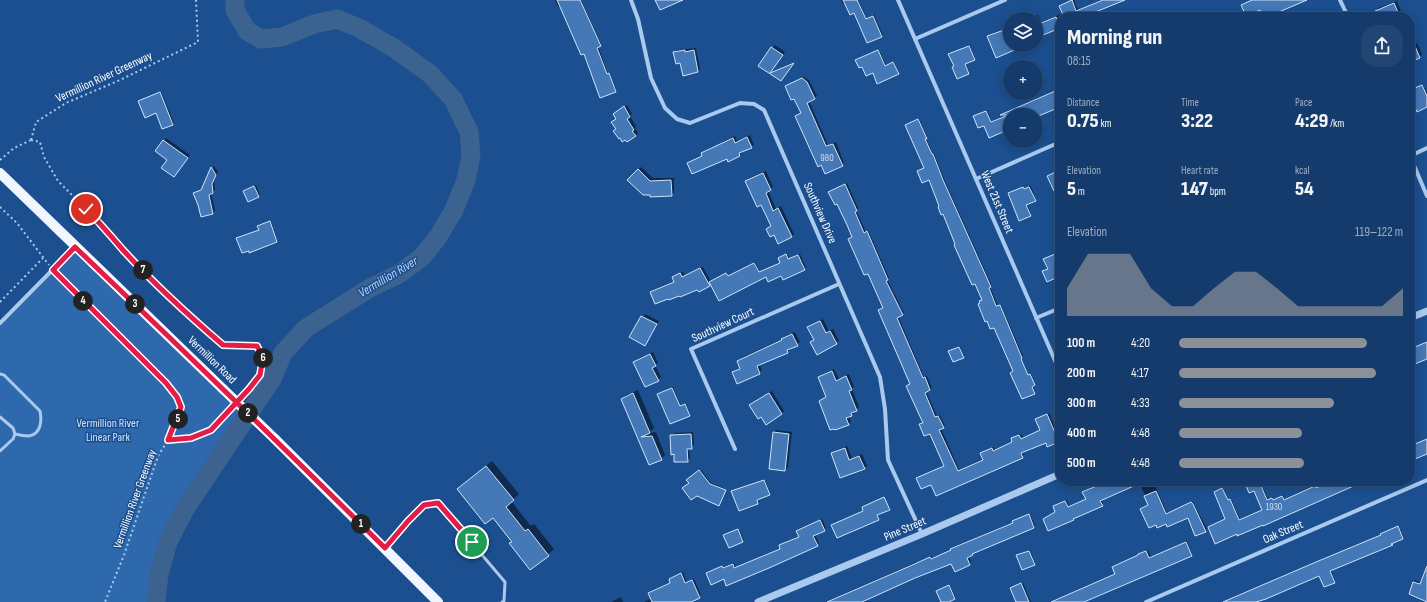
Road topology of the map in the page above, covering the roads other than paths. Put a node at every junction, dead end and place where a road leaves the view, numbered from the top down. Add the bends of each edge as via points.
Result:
1 (631, 0) edge
2 (898, 0) edge
3 (1005, 0) edge
4 (1340, 0) edge
5 (1346, 12) edge
6 (915, 39) junction
7 (1055, 144) edge
8 (1427, 148) edge
9 (1415, 154) edge
10 (1415, 168) edge
11 (0, 173) edge
12 (976, 179) junction
13 (1427, 196) edge
14 (75, 247) junction
15 (840, 284) junction
16 (1055, 310) edge
17 (1427, 311) edge
18 (1415, 316) edge
19 (1036, 318) junction
20 (0, 324) edge
21 (1055, 361) edge
22 (0, 374) edge
23 (0, 417) edge
24 (15, 434) junction
25 (735, 449) dead end
26 (0, 451) edge
27 (1055, 476) edge
28 (1427, 480) edge
29 (1415, 485) edge
30 (1413, 486) edge
31 (922, 534) junction
32 (385, 548) junction
33 (438, 602) edge
34 (502, 602) edge
35 (758, 602) edge
36 (1146, 602) edge

1 - 15 street, Southview Drive via 638,19 651,78 665,108 677,119 690,122 740,103 754,104 764,110
2 - 6 street, West 21st Street
3 - 6 street
4 - 5 street
6 - 12 street, West 21st Street
7 - 12 street
8 - 9 street
10 - 13 street
11 - 14 main road, Vermillion Road
12 - 19 street, West 21st Street
14 - 20 street
14 - 32 main road, Vermillion Road, bridge
15 - 25 street, Southview Court via 691,349
15 - 31 street, Southview Drive via 880,378 888,460
16 - 19 street
17 - 18 street
19 - 21 street, West 21st Street
22 - 24 lane via 40,412 42,420 37,432 30,436
23 - 24 lane via 13,428
24 - 26 lane
27 - 31 street, Pine Street
28 - 29 street, Oak Street
30 - 36 street, Oak Street
31 - 35 street, Pine Street
32 - 33 main road, Vermillion Road
32 - 34 lane via 424,505 438,503 506,582

